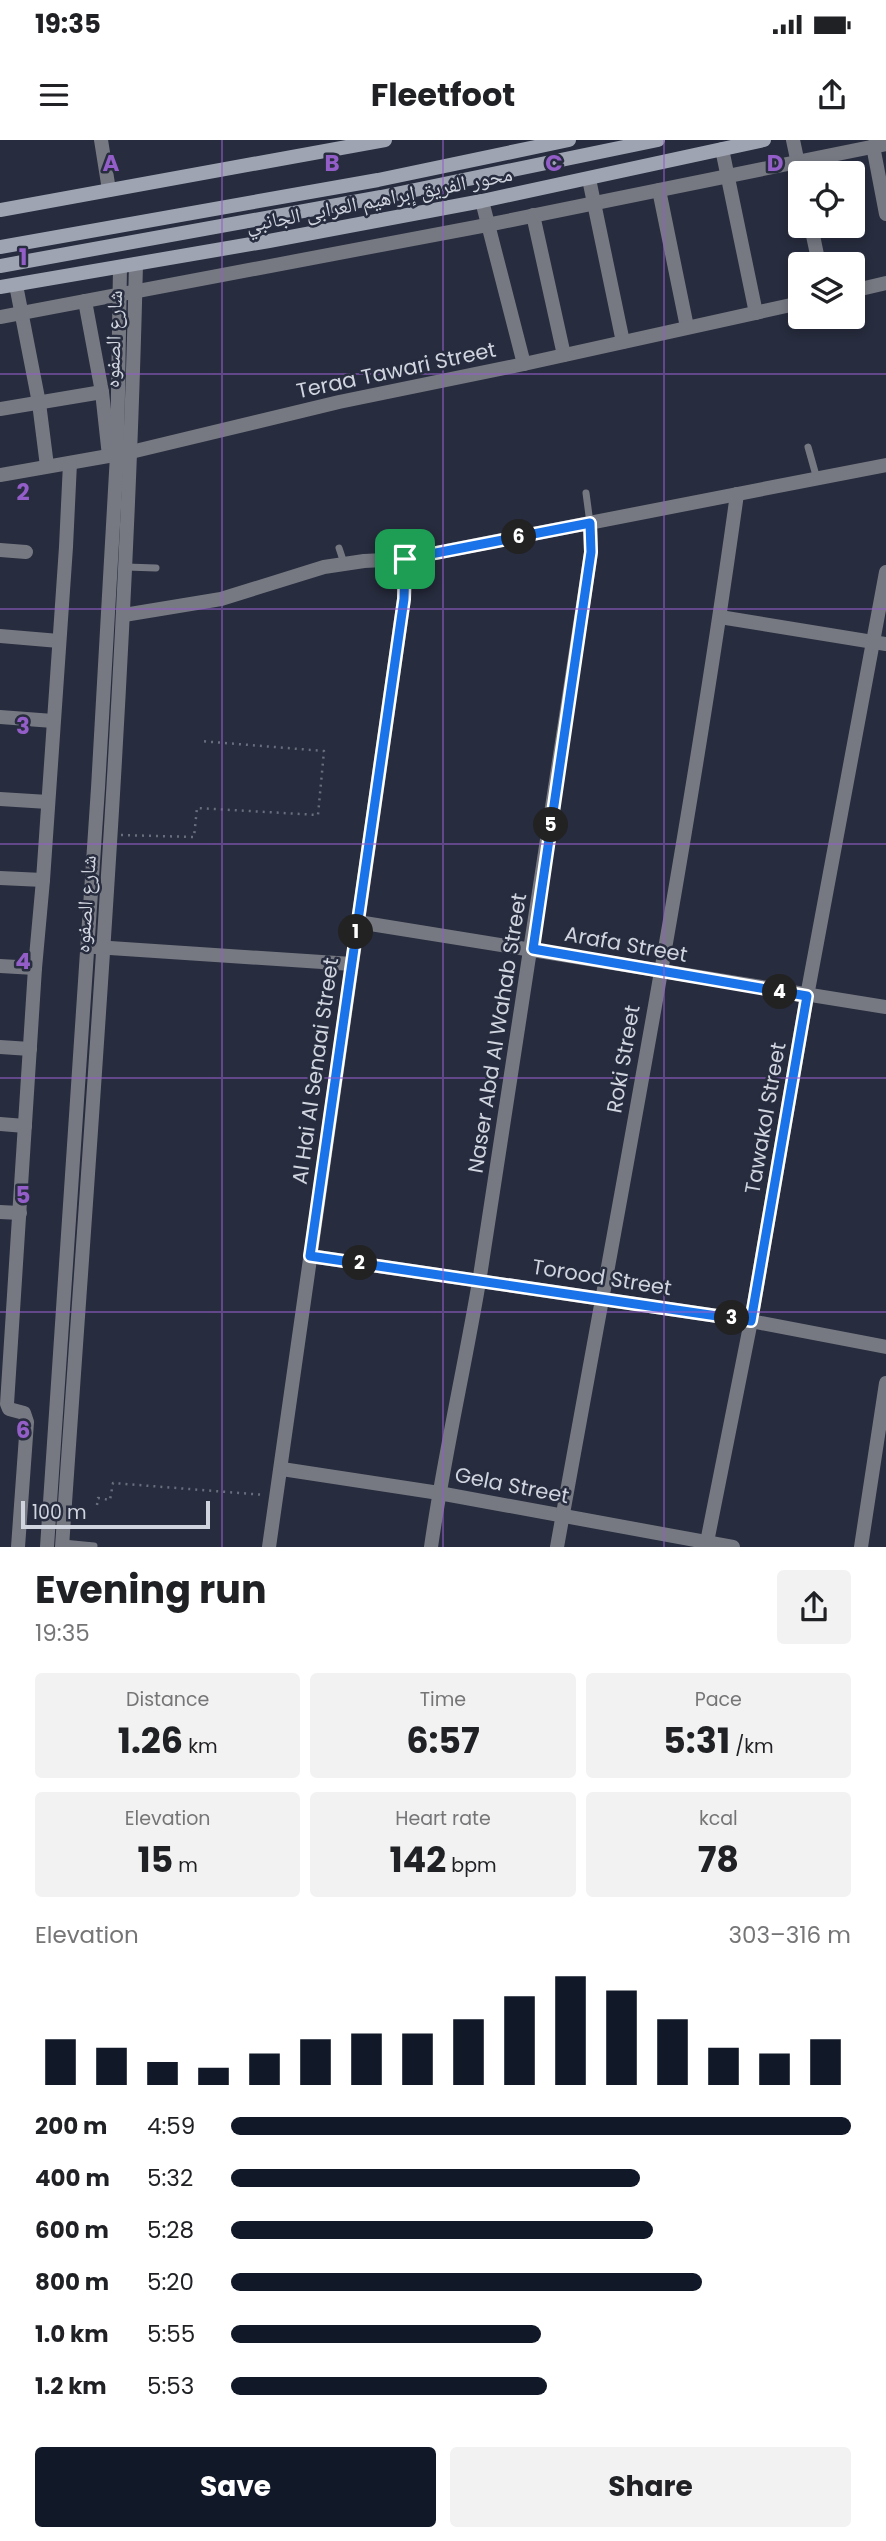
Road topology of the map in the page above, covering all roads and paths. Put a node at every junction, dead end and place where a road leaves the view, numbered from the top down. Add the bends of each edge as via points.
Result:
1 (101, 140) edge
2 (385, 140) edge
3 (569, 140) edge
4 (658, 140) edge
5 (764, 140) edge
6 (793, 140) edge
7 (880, 145) edge
8 (722, 149) junction
9 (574, 158) junction
10 (798, 161) edge
11 (821, 161) edge
12 (788, 168) edge
13 (728, 176) junction
14 (589, 179) junction
15 (551, 187) junction
16 (109, 190) junction
17 (659, 190) junction
18 (481, 201) junction
19 (595, 203) junction
20 (0, 210) edge
21 (886, 214) edge
22 (533, 215) junction
23 (487, 225) junction
24 (0, 247) edge
25 (136, 264) junction
26 (0, 266) edge
27 (120, 267) junction
28 (886, 283) edge
29 (16, 285) junction
30 (0, 287) edge
31 (865, 288) edge
32 (135, 292) junction
33 (120, 295) junction
34 (85, 301) junction
35 (788, 306) edge
36 (21, 313) junction
37 (756, 313) junction
38 (0, 317) edge
39 (687, 327) junction
40 (622, 342) junction
41 (564, 355) junction
42 (524, 364) junction
43 (102, 392) junction
44 (39, 402) junction
45 (0, 409) edge
46 (808, 447) dead end
47 (119, 454) junction
48 (70, 463) junction
49 (886, 465) edge
50 (47, 466) junction
51 (0, 475) edge
52 (817, 480) junction
53 (586, 493) dead end
54 (737, 494) junction
55 (590, 523) junction
56 (339, 548) dead end
57 (0, 550) edge
58 (26, 552) dead end
59 (405, 559) junction
60 (344, 563) junction
61 (126, 567) junction
62 (156, 568) dead end
63 (886, 572) edge
64 (124, 615) junction
65 (720, 617) junction
66 (0, 636) edge
67 (59, 641) junction
68 (880, 643) edge
69 (0, 717) edge
70 (53, 721) junction
71 (200, 741) dead end
72 (0, 799) edge
73 (48, 802) junction
74 (111, 835) junction
75 (0, 878) edge
76 (43, 880) junction
77 (358, 922) junction
78 (87, 947) junction
79 (103, 948) junction
80 (533, 949) junction
81 (352, 964) junction
82 (0, 966) edge
83 (35, 968) junction
84 (660, 971) junction
85 (807, 996) junction
86 (886, 1007) edge
87 (0, 1047) edge
88 (30, 1049) junction
89 (0, 1124) edge
90 (25, 1126) junction
91 (0, 1212) edge
92 (20, 1213) junction
93 (310, 1256) junction
94 (479, 1280) junction
95 (601, 1298) junction
96 (7, 1299) edge
97 (751, 1321) junction
98 (886, 1347) edge
99 (886, 1383) edge
100 (4, 1410) edge
101 (882, 1441) edge
102 (282, 1469) junction
103 (439, 1493) junction
104 (277, 1496) junction
105 (97, 1505) dead end
106 (562, 1517) junction
107 (688, 1543) edge
108 (63, 1545) edge
109 (707, 1545) edge
110 (94, 1546) edge
111 (19, 1547) edge
112 (47, 1547) edge
113 (269, 1547) edge
114 (430, 1547) edge
115 (557, 1547) edge
116 (733, 1547) edge
117 (861, 1547) edge

1 - 16 street
2 - 16 main road
3 - 24 main road via 378,180
4 - 9 main road
5 - 8 main road, محور الفريق إبراهيم العرابى الجانبي
6 - 10 street
7 - 11 street
7 - 21 street
8 - 13 street
8 - 14 main road, محور الفريق إبراهيم العرابى الجانبي
9 - 15 main road
9 - 26 main road
12 - 13 street
13 - 17 street
13 - 37 street
14 - 15 main road, محور الفريق إبراهيم العرابى الجانبي
14 - 19 street
15 - 18 main road, محور الفريق إبراهيم العرابى الجانبي
16 - 20 main road
17 - 19 street
17 - 39 street
18 - 23 street
18 - 25 main road, محور الفريق إبراهيم العرابى الجانبي
19 - 22 street
19 - 40 street
22 - 23 street
22 - 41 street
23 - 32 street
23 - 42 street
25 - 27 main road, محور الفريق إبراهيم العرابى الجانبي
25 - 32 street, شارع الصفوه
27 - 29 main road, محور الفريق إبراهيم العرابى الجانبي
27 - 33 street, شارع الصفوه
28 - 31 street
29 - 30 main road, محور الفريق إبراهيم العرابى الجانبي
29 - 36 street
32 - 33 street
32 - 47 street, شارع الصفوه
33 - 34 street
33 - 47 street, شارع الصفوه
34 - 36 street
34 - 43 street
35 - 37 street, Teraa Tawari Street
36 - 38 street
36 - 44 street
37 - 39 street, Teraa Tawari Street
39 - 40 street, Teraa Tawari Street
40 - 41 street, Teraa Tawari Street
41 - 42 street, Teraa Tawari Street
42 - 47 street, Teraa Tawari Street
43 - 44 street
43 - 47 street
44 - 45 street
44 - 50 street
46 - 52 lane
47 - 48 street, Teraa Tawari Street
47 - 61 street, شارع الصفوه
47 - 78 street, شارع الصفوه
48 - 50 street, Teraa Tawari Street
48 - 67 street
49 - 52 street
50 - 51 street, Teraa Tawari Street
52 - 54 street
53 - 55 lane
54 - 55 street
54 - 65 street, Roki Street
55 - 59 street
55 - 80 street, Naser Abd Al Wahab Street via 591,552
56 - 60 lane
57 - 58 street
59 - 60 street
59 - 77 street, Al Hai Al Senaai Street via 404,599
60 - 64 street via 221,599
61 - 62 lane
61 - 64 street, شارع الصفوه
63 - 68 street, Tawakol Street
64 - 74 street, شارع الصفوه
65 - 68 street
65 - 84 street, Roki Street
66 - 67 street
67 - 70 street
68 - 85 street, Tawakol Street
69 - 70 street
70 - 73 street
71 - 74 path via 324,751 318,815 197,808 194,837
72 - 73 street
73 - 76 street
74 - 79 street, شارع الصفوه
75 - 76 street
76 - 83 street
77 - 80 street, Arafa Street
77 - 81 street, Al Hai Al Senaai Street
78 - 79 street
78 - 112 street, شارع الصفوه
79 - 81 street
79 - 108 street, شارع الصفوه
80 - 84 street, Arafa Street
80 - 94 street, Naser Abd Al Wahab Street
81 - 93 street, Al Hai Al Senaai Street
82 - 83 street
83 - 88 street
84 - 85 street, Arafa Street
84 - 95 street, Roki Street
85 - 86 street, Arafa Street
85 - 97 street, Tawakol Street
87 - 88 street
88 - 90 street
89 - 90 street
90 - 92 street
91 - 92 street
92 - 96 street
93 - 94 street, Torood Street
93 - 102 street, Al Hai Al Senaai Street
94 - 95 street, Torood Street
94 - 103 street, Naser Abd Al Wahab Street
95 - 97 street, Torood Street
95 - 106 street, Roki Street
96 - 100 street
97 - 98 street, Torood Street
97 - 109 street, Tawakol Street
99 - 101 street
100 - 111 street via 24,1413 27,1422
101 - 117 street
102 - 103 street, Gela Street
102 - 104 street, Al Hai Al Senaai Street
103 - 106 street, Gela Street
103 - 114 street, Naser Abd Al Wahab Street
104 - 105 path via 113,1483 110,1500 98,1499
104 - 113 street, Al Hai Al Senaai Street
106 - 107 street, Gela Street
106 - 115 street, Roki Street
107 - 109 street, Gela Street
108 - 110 lane
109 - 116 street, Gela Street

